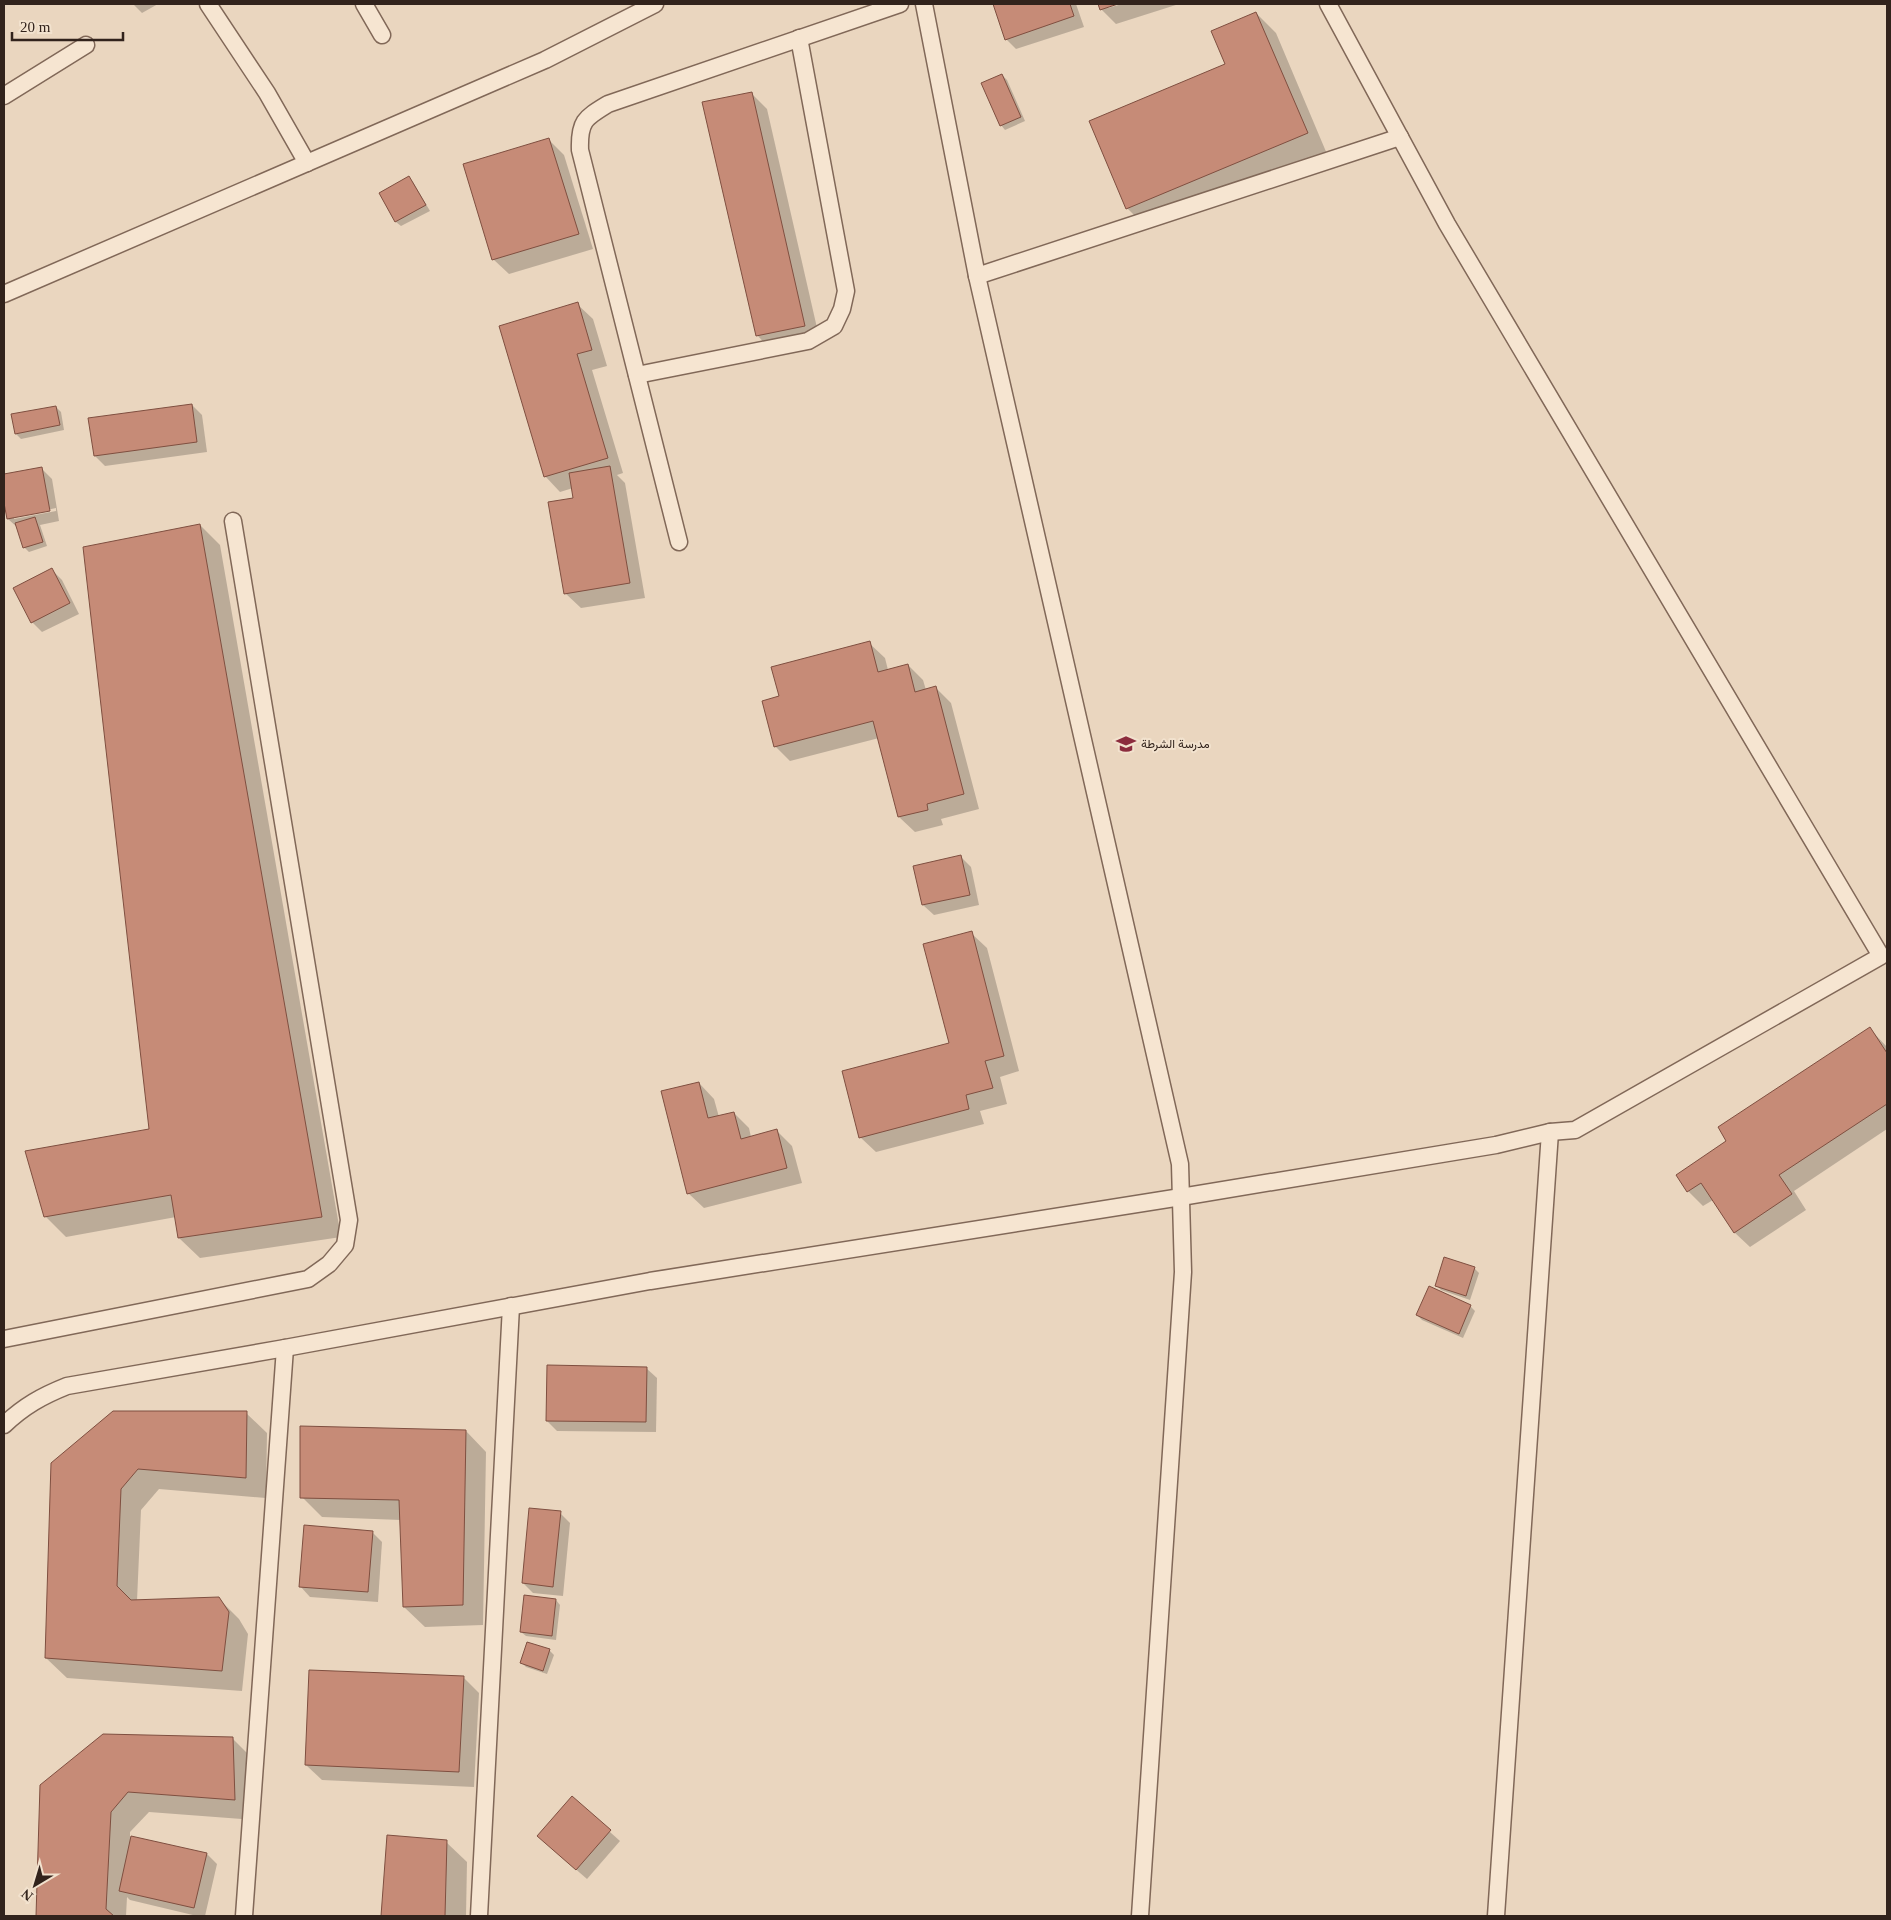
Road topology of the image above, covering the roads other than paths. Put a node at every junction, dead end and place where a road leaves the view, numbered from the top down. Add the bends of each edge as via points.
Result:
1 (208, 4) edge
2 (364, 4) edge
3 (655, 4) edge
4 (900, 4) edge
5 (924, 4) edge
6 (1328, 4) edge
7 (382, 34) dead end
8 (799, 38) junction
9 (86, 45) dead end
10 (4, 96) edge
11 (1400, 137) junction
12 (306, 163) junction
13 (977, 276) junction
14 (4, 294) edge
15 (637, 375) junction
16 (233, 521) dead end
17 (679, 542) dead end
18 (1550, 1132) junction
19 (1181, 1197) junction
20 (511, 1306) junction
21 (4, 1339) edge
22 (285, 1348) junction
23 (4, 1425) edge
24 (244, 1916) edge
25 (479, 1916) edge
26 (1140, 1916) edge
27 (1496, 1916) edge

1 - 12 lane via 267,93
2 - 7 lane
3 - 12 lane via 545,60
4 - 8 lane
5 - 13 lane
6 - 11 lane
8 - 15 lane via 608,104 588,117 579,133 580,150
8 - 15 lane via 846,291 834,326 808,341
9 - 10 lane
11 - 13 lane
11 - 18 lane via 1447,224 1881,956 1575,1130
12 - 14 lane
13 - 19 lane via 1178,1154
15 - 17 lane
16 - 21 lane via 349,1220 345,1244 330,1264 308,1279
18 - 19 lane via 1496,1145
18 - 27 lane
19 - 20 lane
19 - 26 lane via 1183,1272
20 - 22 lane
20 - 25 lane
22 - 23 lane via 67,1386 20,1409
22 - 24 lane

